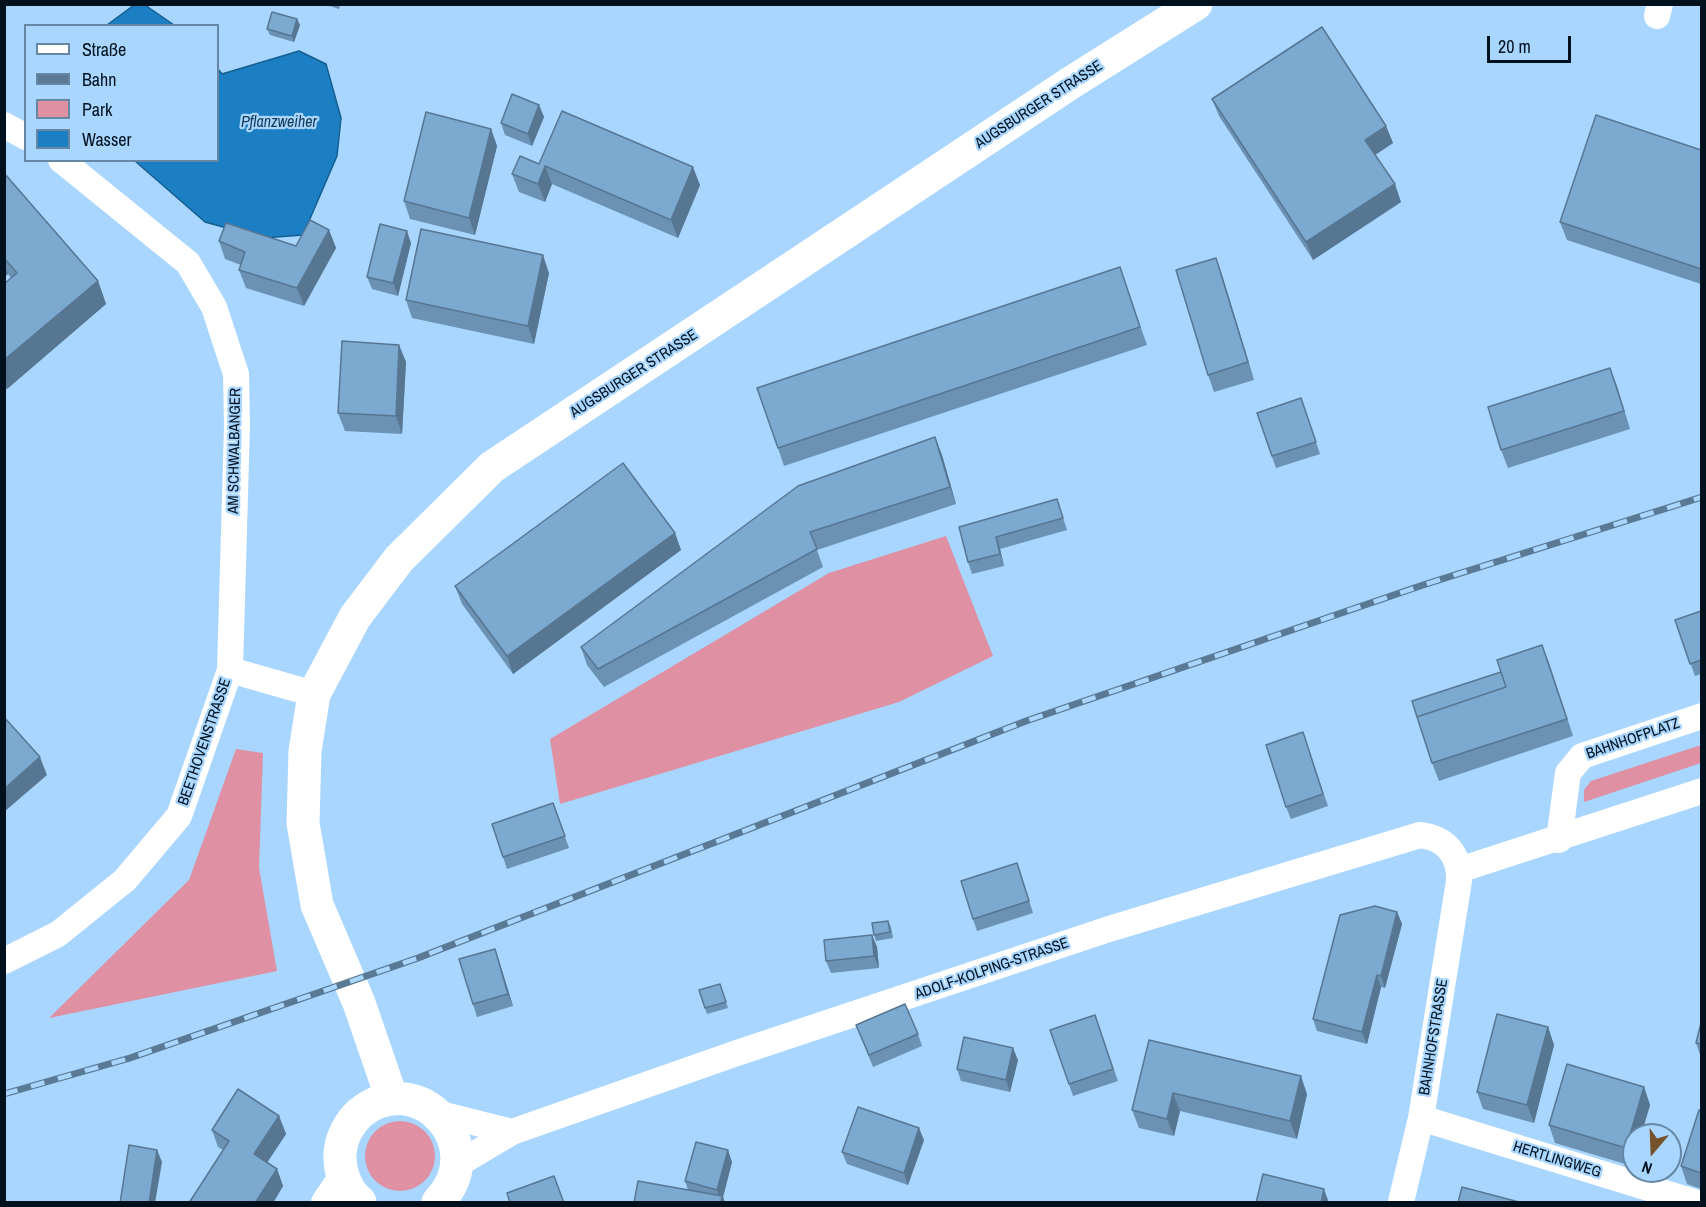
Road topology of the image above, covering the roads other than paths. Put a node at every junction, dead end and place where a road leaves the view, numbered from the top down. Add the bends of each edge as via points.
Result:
1 (1196, 4) edge
2 (4, 125) edge
3 (24, 136) edge
4 (63, 162) edge
5 (230, 670) junction
6 (314, 694) junction
7 (1701, 716) edge
8 (1701, 791) edge
9 (1559, 840) junction
10 (1459, 870) junction
11 (4, 961) edge
12 (380, 1103) junction
13 (437, 1113) junction
14 (1420, 1118) junction
15 (512, 1132) junction
16 (458, 1164) junction
17 (342, 1176) junction
18 (324, 1203) edge
19 (360, 1203) edge
20 (438, 1203) edge
21 (1401, 1203) edge
22 (1694, 1203) edge

1 - 6 main road, AUGSBURGER STRASSE via 492,467 399,559 355,617
2 - 3 street
4 - 5 street, AM SCHWALBANGER via 188,263 214,307 236,374
5 - 6 street, BEETHOVENSTRASSE
5 - 11 street, BEETHOVENSTRASSE via 179,816 125,880 58,934
6 - 12 main road, AUGSBURGER STRASSE via 305,751 303,823 317,905 358,1003
7 - 9 street, BAHNHOFPLATZ via 1582,756 1568,773
8 - 9 street
9 - 10 street
10 - 14 street, BAHNHOFSTRASSE
10 - 15 street, ADOLF-KOLPING-STRASSE via 1445,844 1429,836 1412,836 1109,929
12 - 13 main road via 408,1100
12 - 17 main road via 354,1120 344,1137 340,1150
13 - 15 street
13 - 16 main road via 456,1145
14 - 21 street, BAHNHOFSTRASSE
14 - 22 street, HERTLINGWEG
15 - 16 street, ADOLF-KOLPING-STRASSE
16 - 20 main road via 451,1185
17 - 18 street
17 - 19 main road

